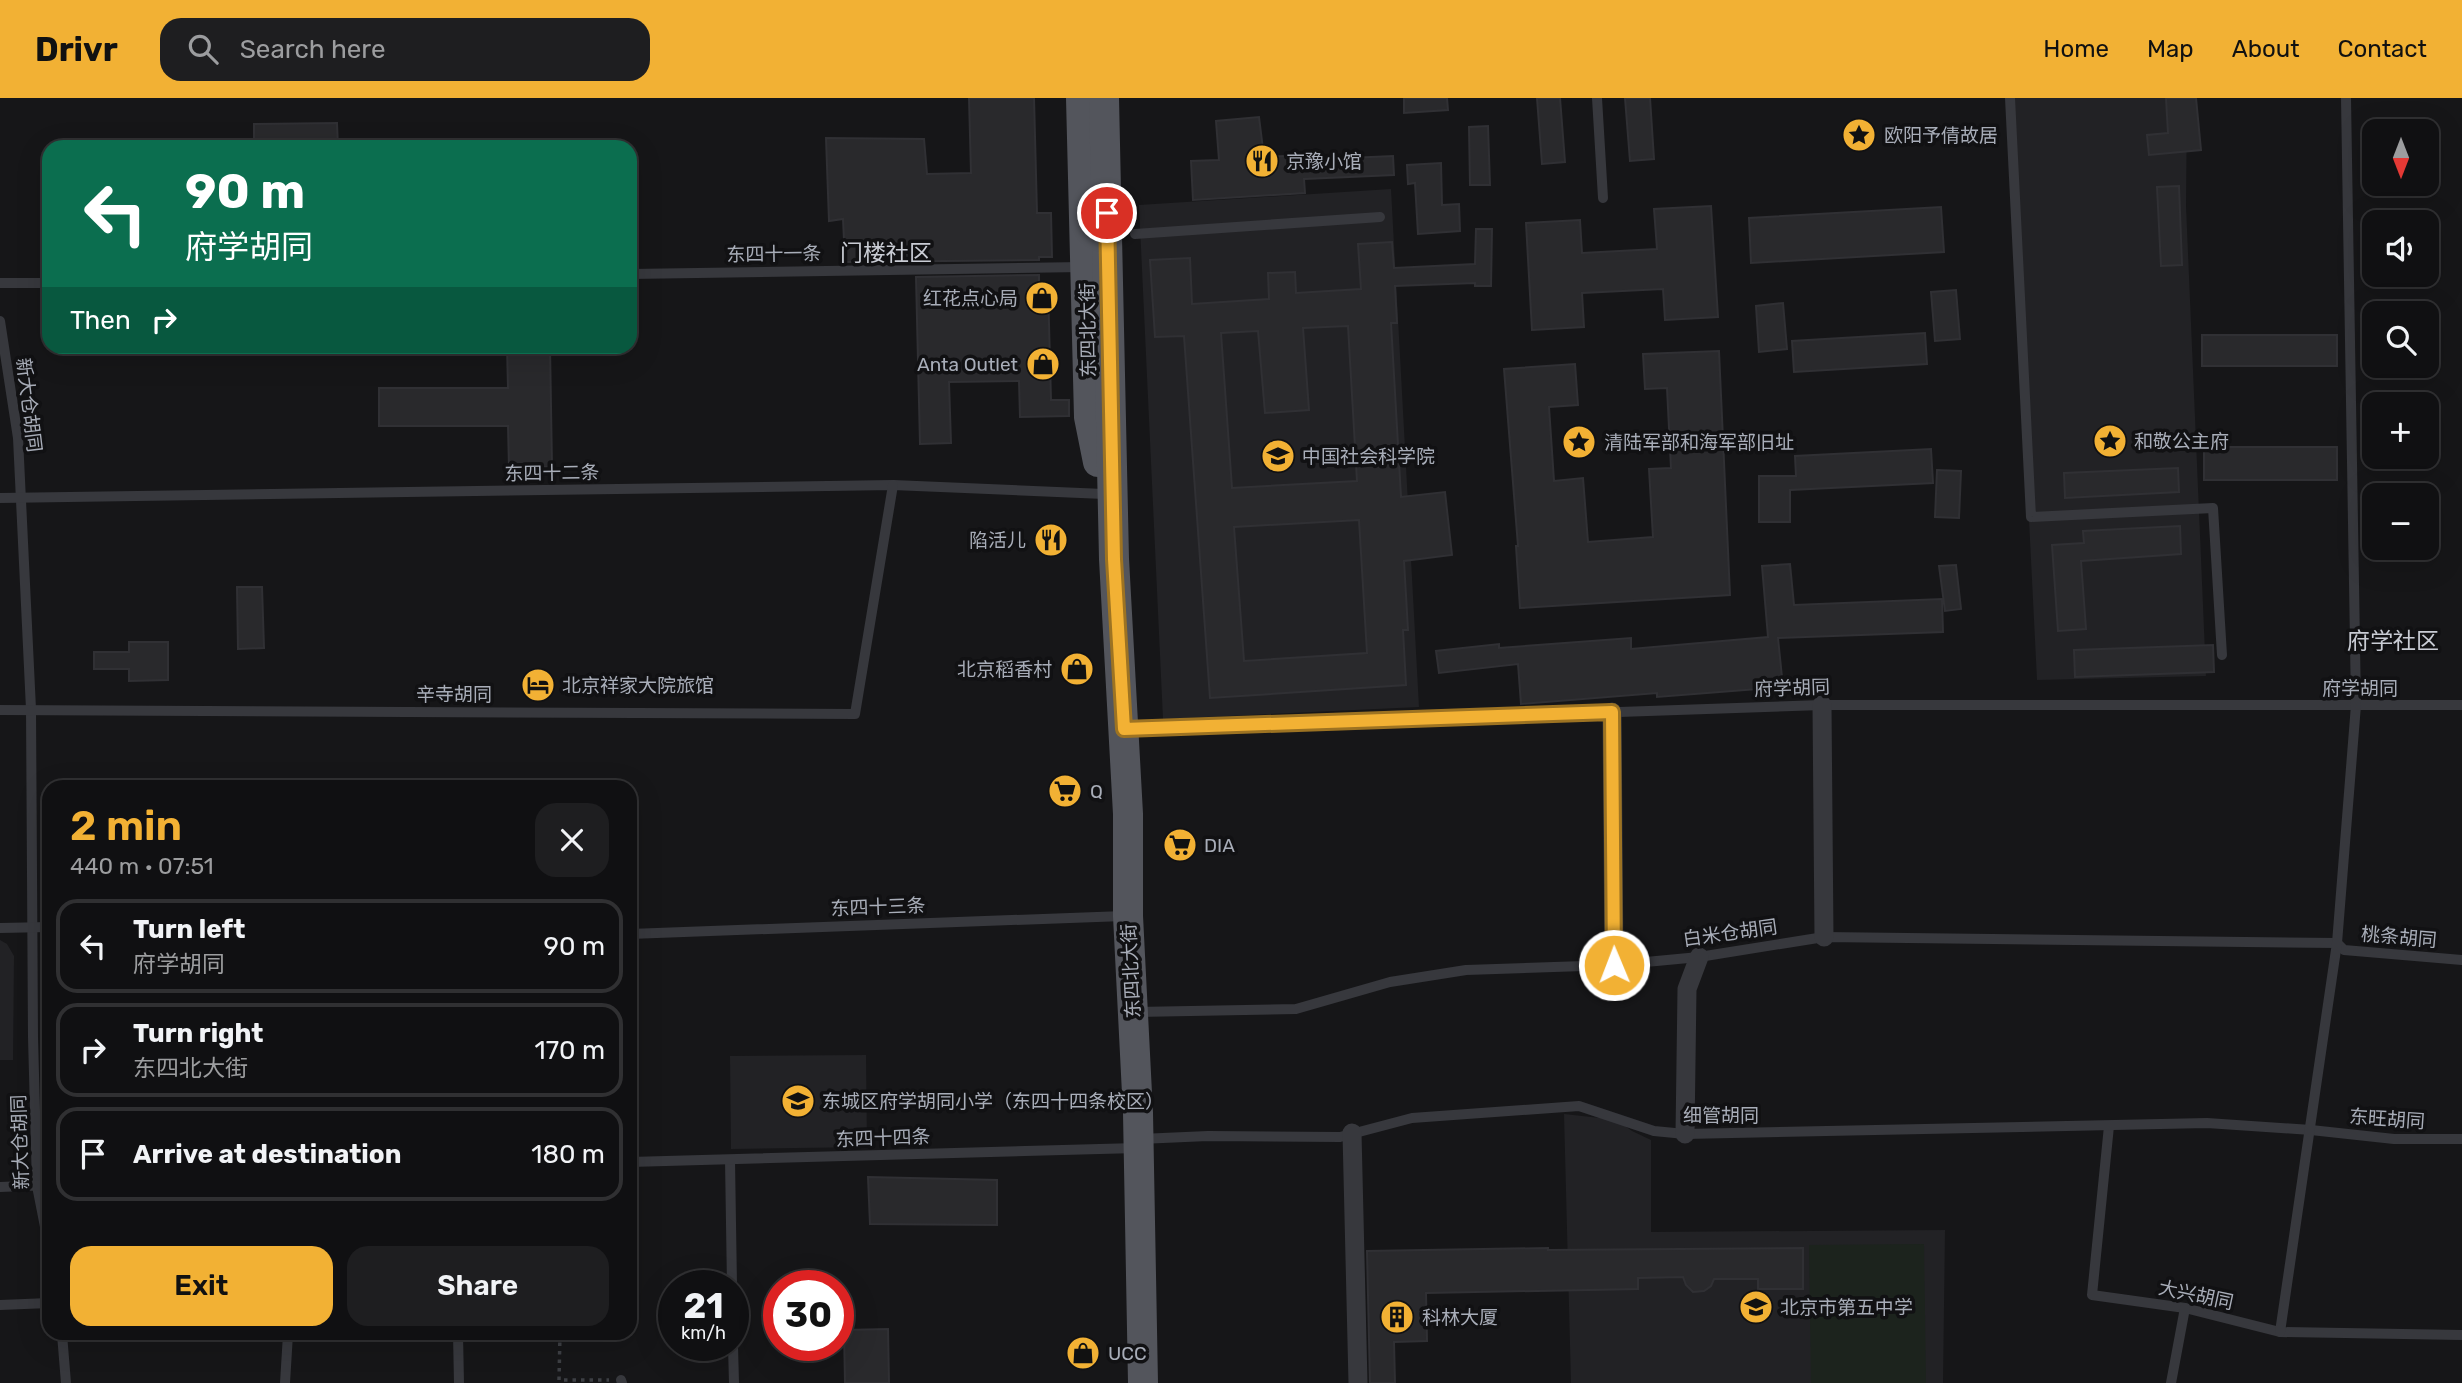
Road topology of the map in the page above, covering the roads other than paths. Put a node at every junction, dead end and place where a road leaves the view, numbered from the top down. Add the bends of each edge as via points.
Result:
1 (1082, 98) edge
2 (1104, 98) edge
3 (1597, 98) edge
4 (2010, 98) edge
5 (2347, 98) edge
6 (1604, 198) dead end
7 (1380, 218) dead end
8 (1135, 234) dead end
9 (1087, 267) junction
10 (637, 274) edge
11 (42, 283) edge
12 (0, 284) edge
13 (0, 321) edge
14 (893, 485) junction
15 (1104, 494) junction
16 (20, 497) junction
17 (0, 498) edge
18 (1114, 559) junction
19 (2222, 655) dead end
20 (1822, 705) junction
21 (2356, 705) junction
22 (2462, 705) edge
23 (31, 709) junction
24 (0, 710) edge
25 (1612, 712) junction
26 (1124, 729) junction
27 (1128, 916) junction
28 (32, 927) junction
29 (42, 927) edge
30 (0, 928) edge
31 (637, 934) edge
32 (1824, 937) junction
33 (2337, 943) junction
34 (1699, 957) junction
35 (2462, 960) edge
36 (1614, 965) junction
37 (1133, 1012) junction
38 (2109, 1126) junction
39 (2311, 1130) junction
40 (1352, 1133) junction
41 (1685, 1134) junction
42 (2462, 1139) edge
43 (1137, 1144) junction
44 (730, 1160) junction
45 (637, 1162) edge
46 (37, 1186) junction
47 (42, 1186) edge
48 (0, 1187) edge
49 (42, 1211) edge
50 (732, 1270) edge
51 (42, 1303) edge
52 (0, 1305) edge
53 (2185, 1308) junction
54 (2280, 1332) junction
55 (2462, 1335) edge
56 (62, 1340) edge
57 (288, 1340) edge
58 (458, 1340) edge
59 (733, 1361) edge
60 (66, 1383) edge
61 (285, 1383) edge
62 (459, 1383) edge
63 (734, 1383) edge
64 (1143, 1383) edge
65 (1358, 1383) edge
66 (2171, 1383) edge

1 - 9 main road, 东四北大街
2 - 18 main road, 东四北大街
3 - 6 lane
4 - 19 lane via 2031,517 2213,508
5 - 21 lane
7 - 8 lane
9 - 10 lane, 东四十一条
9 - 15 main road, 东四北大街 via 1089,417
11 - 12 lane
13 - 16 lane, 新大仓胡同 via 18,438
14 - 15 lane, 东四十二条
14 - 16 lane, 东四十二条
14 - 23 lane, 辛寺胡同 via 855,714
15 - 18 main road, 东四北大街
16 - 17 lane, 东四十二条
16 - 23 lane, 新大仓胡同
18 - 26 main road, 东四北大街
20 - 21 lane, 府学胡同
20 - 25 lane, 府学胡同
20 - 32 street
21 - 22 lane, 府学胡同
21 - 33 lane
23 - 24 lane
23 - 28 lane, 新大仓胡同
25 - 26 lane, 府学胡同
25 - 36 street
26 - 27 main road, 东四北大街
27 - 31 lane, 东四十三条
27 - 37 main road, 东四北大街
28 - 29 lane
28 - 30 lane
28 - 46 lane, 新大仓胡同
32 - 33 lane, 白米仓胡同
32 - 34 lane, 白米仓胡同
33 - 35 lane, 桃条胡同 via 2344,950
33 - 39 lane
34 - 36 lane, 白米仓胡同
34 - 41 street via 1687,989
36 - 37 lane, 白米仓胡同 via 1466,970 1390,982 1296,1009
37 - 43 main road, 东四北大街
38 - 39 lane, 细管胡同 via 2207,1123
38 - 41 lane, 细管胡同
38 - 53 lane, 大兴胡同 via 2092,1294
39 - 42 lane, 东旺胡同 via 2394,1139
39 - 54 lane
40 - 41 lane, 细管胡同 via 1412,1118 1578,1106 1654,1130
40 - 43 lane, 细管胡同 via 1340,1137 1208,1136
40 - 65 street
43 - 44 lane, 东四十四条
43 - 64 main road, 东四北大街
44 - 45 lane, 东四十四条
44 - 50 lane
46 - 47 lane
46 - 48 lane
46 - 49 lane, 新大仓胡同
51 - 52 lane
53 - 54 lane, 大兴胡同
53 - 66 lane
54 - 55 lane, 大兴胡同
56 - 60 lane
57 - 61 lane
58 - 62 lane
59 - 63 lane

